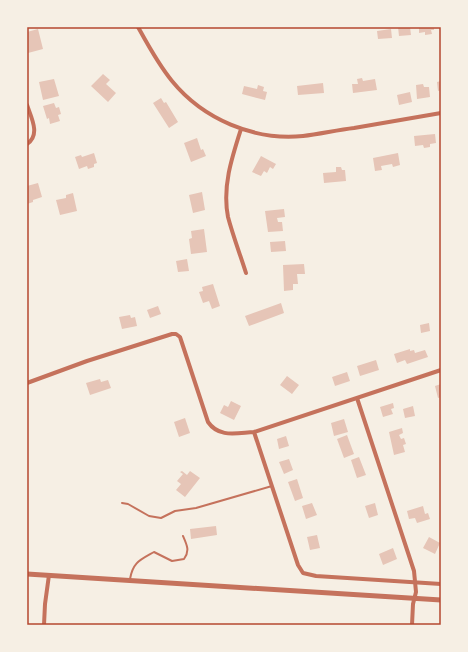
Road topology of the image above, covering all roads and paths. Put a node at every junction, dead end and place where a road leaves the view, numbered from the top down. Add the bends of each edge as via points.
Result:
1 (138, 27) edge
2 (27, 105) edge
3 (441, 113) edge
4 (241, 129) junction
5 (27, 144) edge
6 (246, 273) dead end
7 (441, 370) edge
8 (27, 383) edge
9 (357, 398) junction
10 (254, 432) junction
11 (272, 486) junction
12 (122, 503) dead end
13 (183, 536) dead end
14 (27, 574) edge
15 (49, 575) junction
16 (130, 580) junction
17 (415, 582) junction
18 (441, 584) edge
19 (414, 598) junction
20 (441, 600) edge
21 (44, 625) edge
22 (412, 625) edge

1 - 4 street via 165,71 180,89 207,112
2 - 5 street via 34,137
3 - 4 street via 303,136 278,136
4 - 6 street via 230,165 226,201
7 - 9 street
8 - 10 street via 87,361 176,334 180,337 203,410 211,427 223,433
9 - 10 street
9 - 17 street via 414,571
10 - 11 street
11 - 12 lane via 196,508 175,511 161,518 150,516
11 - 17 street via 298,565 303,573
13 - 16 lane via 188,547 188,555 184,559 172,561 154,552 138,561 132,569
14 - 15 street
15 - 16 street
15 - 21 street
16 - 19 street
17 - 18 street
17 - 19 street
19 - 20 street
19 - 22 street

